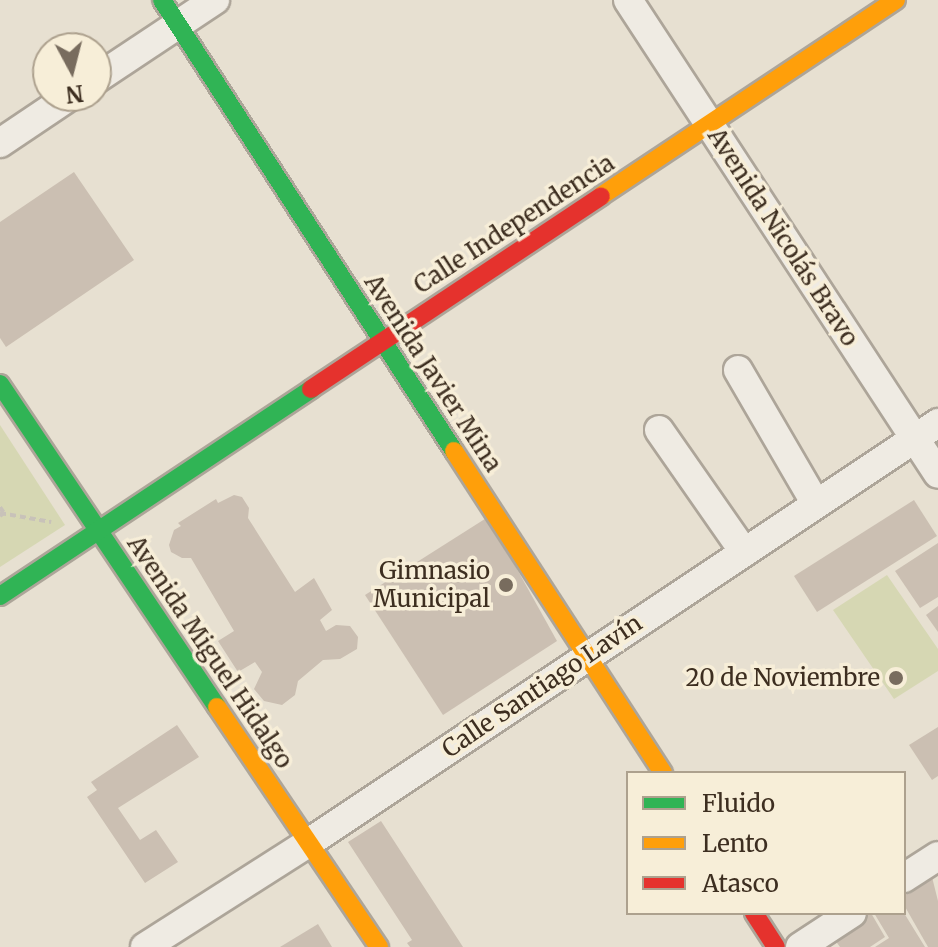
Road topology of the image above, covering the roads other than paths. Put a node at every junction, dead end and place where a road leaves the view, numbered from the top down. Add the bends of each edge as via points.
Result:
1 (162, 0) edge
2 (215, 0) edge
3 (628, 0) edge
4 (896, 0) edge
5 (178, 25) junction
6 (112, 68) edge
7 (46, 112) edge
8 (710, 124) junction
9 (0, 143) edge
10 (382, 340) junction
11 (738, 370) dead end
12 (0, 384) edge
13 (659, 430) dead end
14 (926, 431) edge
15 (938, 474) edge
16 (816, 504) junction
17 (100, 532) junction
18 (744, 552) junction
19 (0, 596) edge
20 (587, 656) junction
21 (662, 771) edge
22 (310, 842) junction
23 (938, 856) edge
24 (906, 877) edge
25 (755, 915) edge
26 (849, 915) edge
27 (145, 947) edge
28 (379, 947) edge
29 (776, 947) edge
30 (800, 947) edge

1 - 5 main road, Avenida Javier Mina
2 - 5 street
3 - 8 street, Avenida Nicolás Bravo
4 - 8 main road, Calle Independencia
5 - 6 street
5 - 10 main road, Avenida Javier Mina
7 - 9 street
8 - 10 main road, Calle Independencia
8 - 14 street, Avenida Nicolás Bravo
10 - 17 main road, Calle Independencia
10 - 20 main road, Avenida Javier Mina
11 - 16 street
12 - 17 main road, Avenida Miguel Hidalgo
13 - 18 street
14 - 15 street, Avenida Nicolás Bravo
14 - 16 street, Calle Santiago Lavín
16 - 18 street, Calle Santiago Lavín
17 - 19 main road, Calle Independencia
17 - 22 main road, Avenida Miguel Hidalgo
18 - 20 street, Calle Santiago Lavín
20 - 21 main road, Avenida Javier Mina
20 - 22 street, Calle Santiago Lavín
22 - 27 street, Calle Santiago Lavín
22 - 28 main road, Avenida Miguel Hidalgo
23 - 24 street
25 - 29 main road
26 - 30 street

